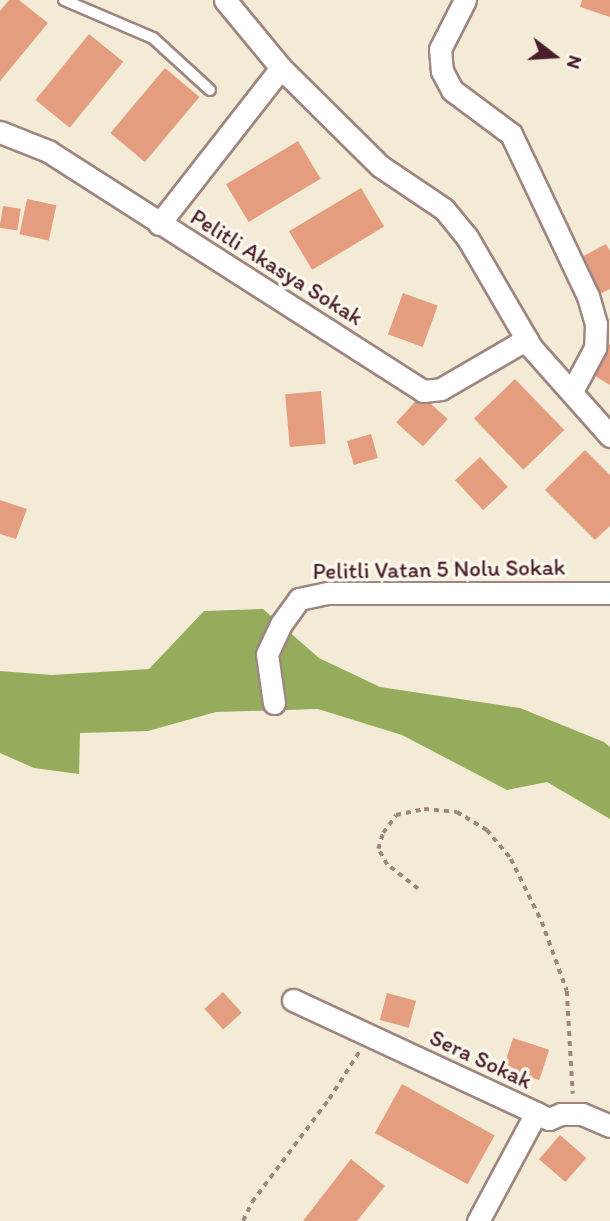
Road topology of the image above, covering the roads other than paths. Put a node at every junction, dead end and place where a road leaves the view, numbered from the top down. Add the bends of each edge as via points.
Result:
1 (64, 0) edge
2 (225, 0) edge
3 (466, 0) edge
4 (281, 68) junction
5 (210, 90) dead end
6 (0, 132) edge
7 (159, 224) junction
8 (527, 339) junction
9 (572, 391) junction
10 (610, 436) edge
11 (610, 593) edge
12 (274, 704) dead end
13 (293, 1000) dead end
14 (536, 1114) junction
15 (610, 1126) edge
16 (478, 1221) edge

1 - 5 lane via 153,38
2 - 4 street
3 - 9 street via 440,49 442,71 452,90 511,134 588,296 596,324 595,348
4 - 7 street
4 - 8 street via 380,166 444,209 467,237
6 - 7 street, Pelitli Akasya Sokak via 48,151
7 - 8 street, Pelitli Akasya Sokak via 423,391 442,389
8 - 9 street
9 - 10 street
11 - 12 street, Pelitli Vatan 5 Nolu Sokak via 328,593 299,599 267,654
13 - 14 street, Sera Sokak
14 - 15 street via 549,1119 582,1114
14 - 16 street, Sera Sokak

